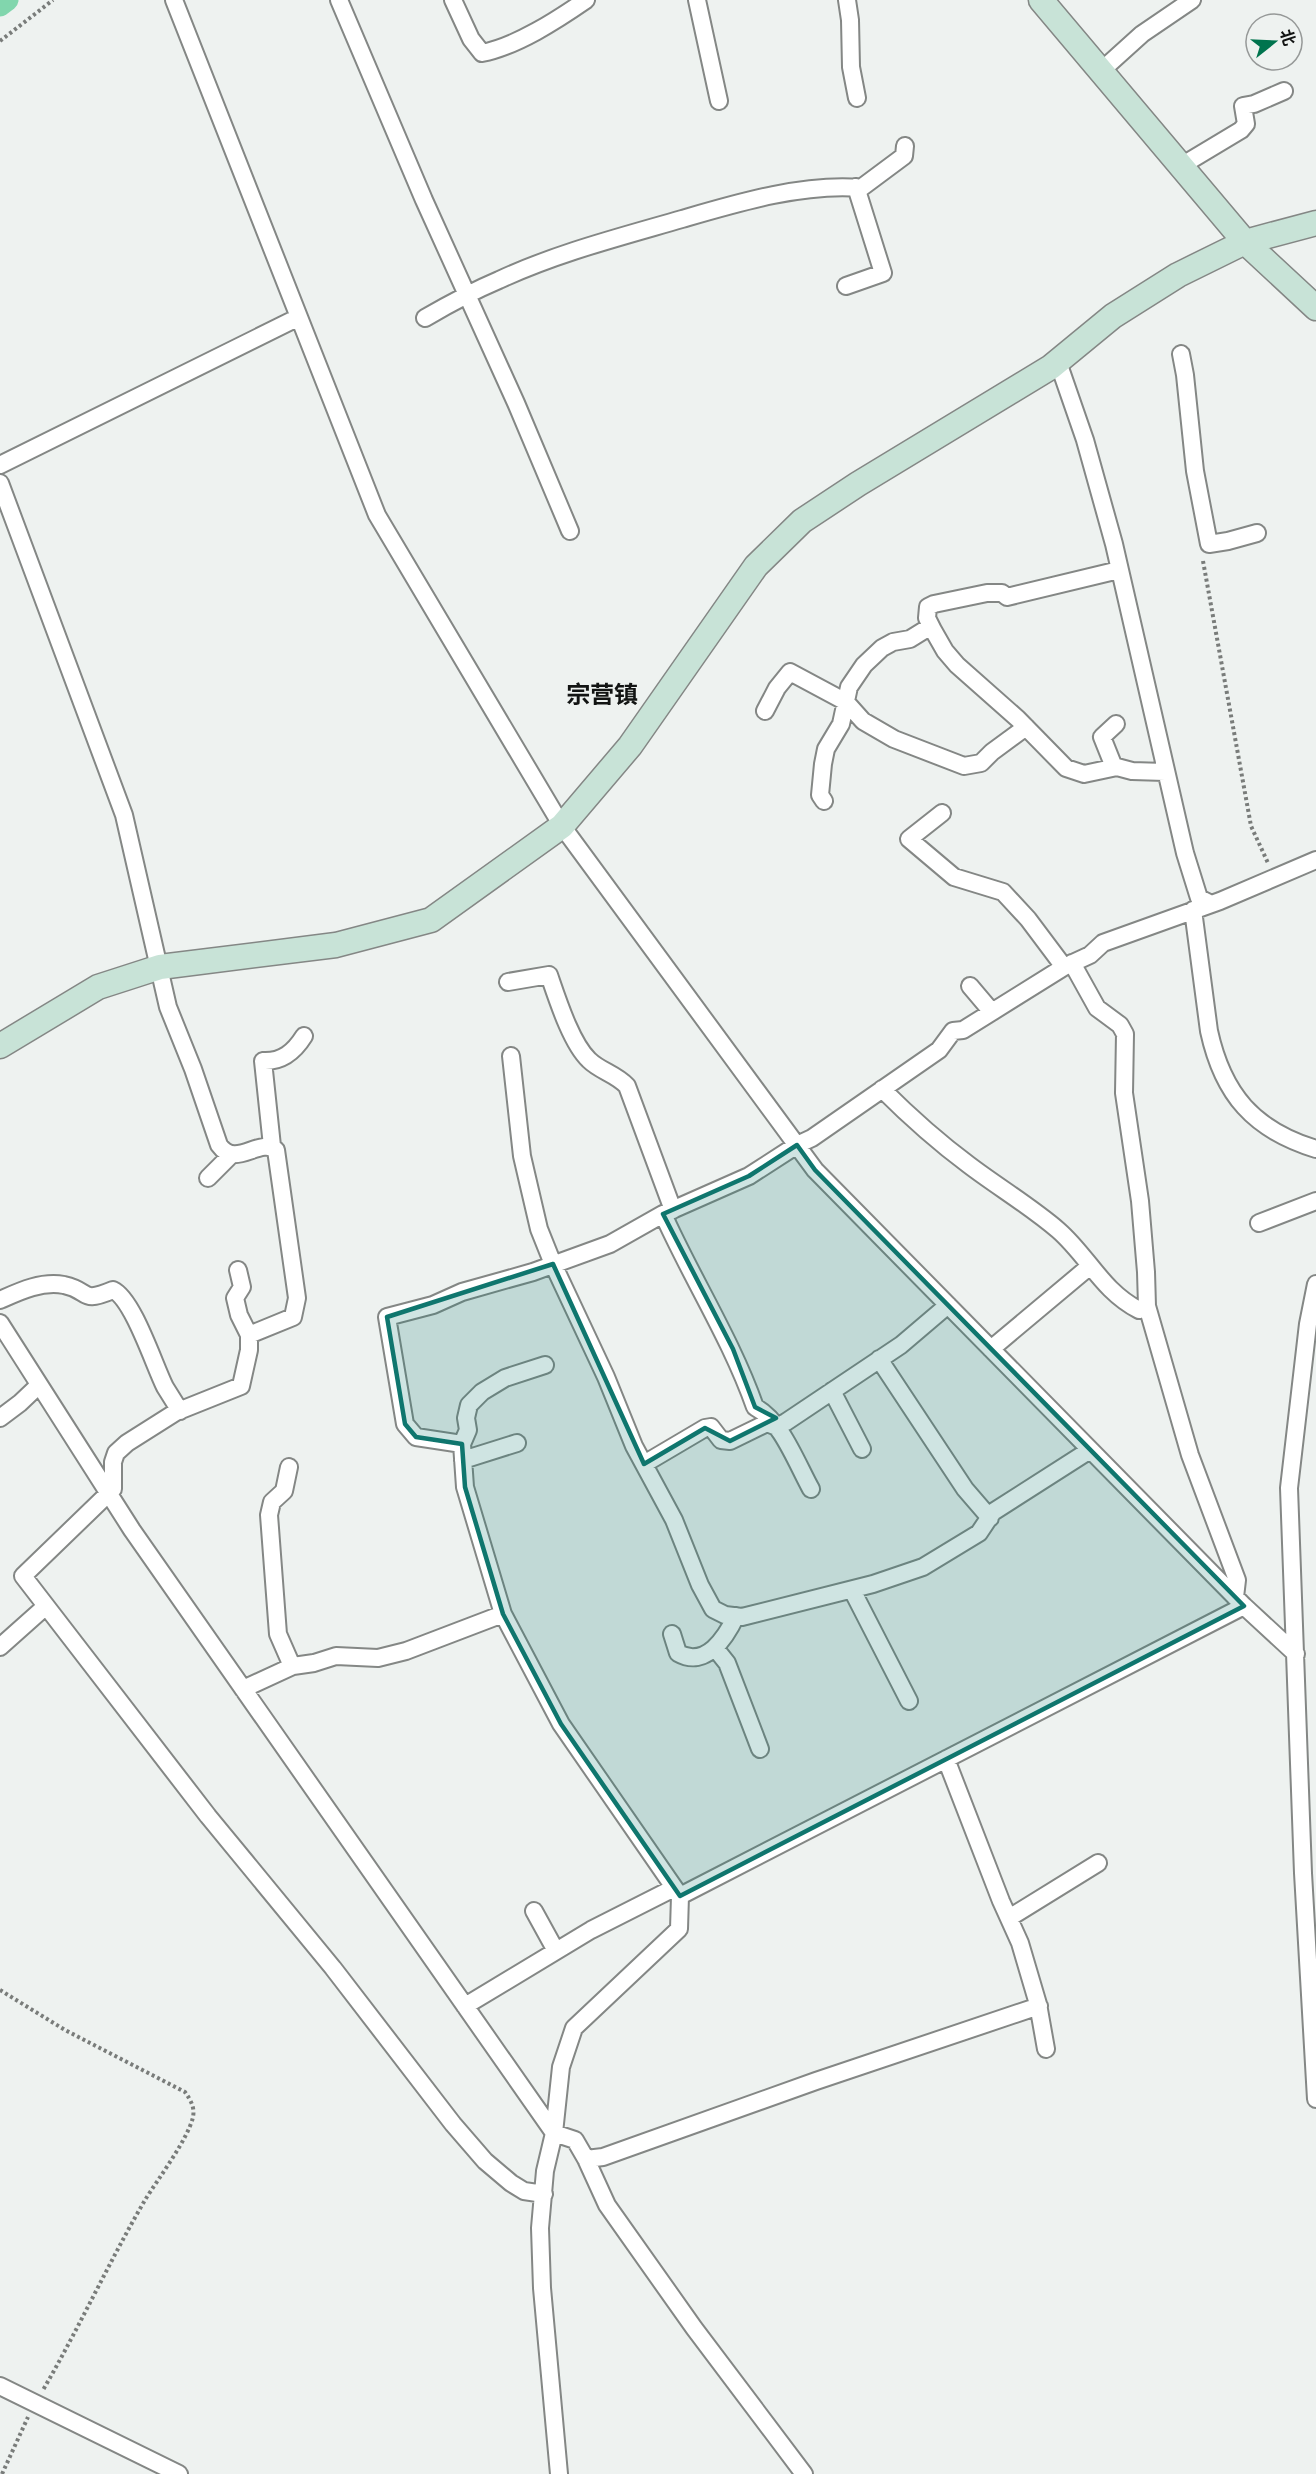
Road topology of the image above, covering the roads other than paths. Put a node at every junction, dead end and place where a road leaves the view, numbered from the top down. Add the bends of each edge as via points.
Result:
1 (174, 0) edge
2 (339, 0) edge
3 (453, 0) edge
4 (558, 0) edge
5 (586, 0) edge
6 (697, 0) edge
7 (847, 0) edge
8 (1041, 0) edge
9 (1191, 0) edge
10 (565, 16) junction
11 (1101, 71) junction
12 (1284, 92) dead end
13 (857, 98) dead end
14 (719, 101) dead end
15 (905, 146) dead end
16 (1181, 166) junction
17 (856, 187) junction
18 (1316, 223) edge
19 (1245, 242) junction
20 (846, 286) dead end
21 (466, 295) junction
22 (1316, 308) edge
23 (299, 317) junction
24 (425, 318) dead end
25 (1181, 354) dead end
26 (1058, 362) junction
27 (0, 465) edge
28 (0, 483) edge
29 (570, 531) dead end
30 (1257, 533) dead end
31 (1119, 570) junction
32 (931, 626) junction
33 (846, 702) junction
34 (765, 711) dead end
35 (1116, 724) dead end
36 (1026, 727) junction
37 (1114, 767) junction
38 (1165, 772) junction
39 (824, 801) dead end
40 (942, 813) dead end
41 (561, 826) junction
42 (1316, 860) edge
43 (1211, 904) junction
44 (1193, 910) junction
45 (1068, 965) junction
46 (160, 967) junction
47 (508, 982) dead end
48 (970, 986) dead end
49 (992, 1012) junction
50 (304, 1036) dead end
51 (0, 1046) edge
52 (511, 1056) dead end
53 (882, 1089) junction
54 (797, 1145) junction
55 (272, 1146) junction
56 (1316, 1149) edge
57 (231, 1155) junction
58 (208, 1178) dead end
59 (1316, 1201) edge
60 (668, 1212) junction
61 (1259, 1223) dead end
62 (554, 1264) junction
63 (1090, 1266) junction
64 (238, 1270) dead end
65 (1316, 1284) edge
66 (0, 1300) edge
67 (948, 1305) junction
68 (1147, 1306) junction
69 (0, 1323) edge
70 (249, 1335) junction
71 (991, 1349) junction
72 (879, 1359) junction
73 (545, 1365) dead end
74 (39, 1384) junction
75 (832, 1390) junction
76 (180, 1411) junction
77 (0, 1418) edge
78 (777, 1427) junction
79 (517, 1443) dead end
80 (862, 1449) dead end
81 (1090, 1450) junction
82 (463, 1452) junction
83 (644, 1464) junction
84 (289, 1467) dead end
85 (811, 1489) dead end
86 (108, 1493) junction
87 (990, 1518) junction
88 (852, 1590) junction
89 (1239, 1601) junction
90 (46, 1605) junction
91 (503, 1614) junction
92 (736, 1616) junction
93 (672, 1634) dead end
94 (0, 1647) edge
95 (715, 1648) junction
96 (1296, 1654) junction
97 (292, 1666) junction
98 (243, 1689) junction
99 (909, 1701) dead end
100 (760, 1749) dead end
101 (946, 1759) junction
102 (1098, 1863) dead end
103 (677, 1892) junction
104 (534, 1911) dead end
105 (1009, 1918) junction
106 (556, 1951) junction
107 (465, 2006) junction
108 (1039, 2006) junction
109 (1046, 2049) dead end
110 (1316, 2099) edge
111 (554, 2133) junction
112 (586, 2159) junction
113 (543, 2193) junction
114 (0, 2386) edge
115 (179, 2474) edge
116 (560, 2474) edge
117 (804, 2474) edge

1 - 23 street
2 - 21 street
3 - 10 street via 482,53
4 - 10 street
5 - 10 street
6 - 14 street
7 - 13 street
8 - 11 street
9 - 11 street via 1142,34
11 - 16 street
12 - 16 street via 1243,106 1246,124 1241,130
15 - 17 street via 904,156 861,188
16 - 19 street
17 - 20 street via 883,273
17 - 21 street via 808,190 724,207 572,252
18 - 19 street
19 - 22 street
19 - 26 street via 1178,275 1113,316
21 - 24 street
21 - 29 street
23 - 27 street
23 - 41 street via 377,515
25 - 30 street via 1195,471 1209,544
26 - 31 street via 1085,440
26 - 41 street via 802,521 756,566 630,746
28 - 46 street via 124,815
31 - 32 street via 1007,597 1002,593 987,594 934,604 928,607
31 - 38 street
32 - 33 street via 874,655 849,687
32 - 36 street via 957,665
33 - 34 street via 790,672
33 - 36 street via 863,721 894,739 964,766 981,763
33 - 39 street via 841,724 826,749 820,782
35 - 37 street via 1101,737
36 - 37 street via 1066,768 1084,774
37 - 38 street
38 - 43 street via 1199,898
40 - 45 street via 909,839 954,877 1004,892
41 - 46 street via 431,920 336,945
41 - 54 street
42 - 43 street
43 - 44 street
44 - 45 street via 1103,943 1090,955
44 - 56 street via 1212,1049 1236,1098 1269,1130
45 - 49 street
45 - 68 street via 1097,1008 1120,1025 1125,1034 1125,1105 1140,1201
46 - 51 street via 98,987
46 - 57 street via 168,1007 219,1145
47 - 60 street via 549,975 561,1009 586,1057 627,1086
48 - 49 street
49 - 53 street via 963,1030 953,1031 939,1050
50 - 55 street via 282,1059 263,1061
52 - 62 street via 522,1156 539,1229
53 - 54 street
53 - 63 street via 968,1165 1060,1232
54 - 60 street via 749,1176
54 - 67 street via 815,1170
55 - 57 street
55 - 70 street via 276,1150 296,1308 293,1317
57 - 58 street
59 - 61 street
60 - 62 street via 610,1244
60 - 78 street via 685,1263 733,1349 754,1407 766,1413
62 - 82 street via 387,1317 405,1424 416,1437
62 - 83 street
63 - 68 street via 1116,1296 1139,1310
63 - 71 street
64 - 70 street via 242,1287 235,1298
65 - 96 street via 1289,1488
66 - 76 street via 28,1287 46,1285 64,1285 86,1296 113,1290 118,1293
67 - 71 street
67 - 72 street
68 - 89 street via 1190,1455 1237,1580
69 - 74 street
70 - 76 street via 240,1386
71 - 81 street
72 - 75 street
72 - 87 street via 966,1489
73 - 82 street via 505,1378 469,1405
74 - 77 street
74 - 86 street
75 - 78 street
75 - 80 street
76 - 86 street via 116,1453 114,1489
78 - 83 street via 768,1423 730,1441 722,1440 711,1427 705,1428
78 - 85 street
79 - 82 street
81 - 87 street via 993,1512
81 - 89 street
82 - 91 street via 465,1487
83 - 92 street via 674,1520 713,1609
84 - 97 street via 284,1491 272,1502 269,1515 278,1634
86 - 90 street via 23,1576
86 - 98 street
87 - 88 street via 979,1533 923,1567
88 - 92 street
88 - 99 street
89 - 96 street
89 - 101 street
90 - 94 street
90 - 113 street via 453,2124 511,2183 524,2191
91 - 97 street via 378,1658 336,1656
91 - 103 street via 561,1724
92 - 95 street via 727,1636
93 - 95 street via 678,1653 684,1657
95 - 100 street via 727,1663
96 - 110 street
97 - 98 street
98 - 107 street
101 - 103 street
101 - 105 street
102 - 105 street
103 - 106 street via 591,1930
103 - 111 street via 679,1929 574,2028 561,2067
104 - 106 street
105 - 108 street
106 - 107 street
107 - 111 street
108 - 109 street
108 - 112 street via 603,2157
111 - 112 street via 575,2140
111 - 113 street
112 - 117 street via 607,2205
113 - 116 street via 542,2288
114 - 115 street

